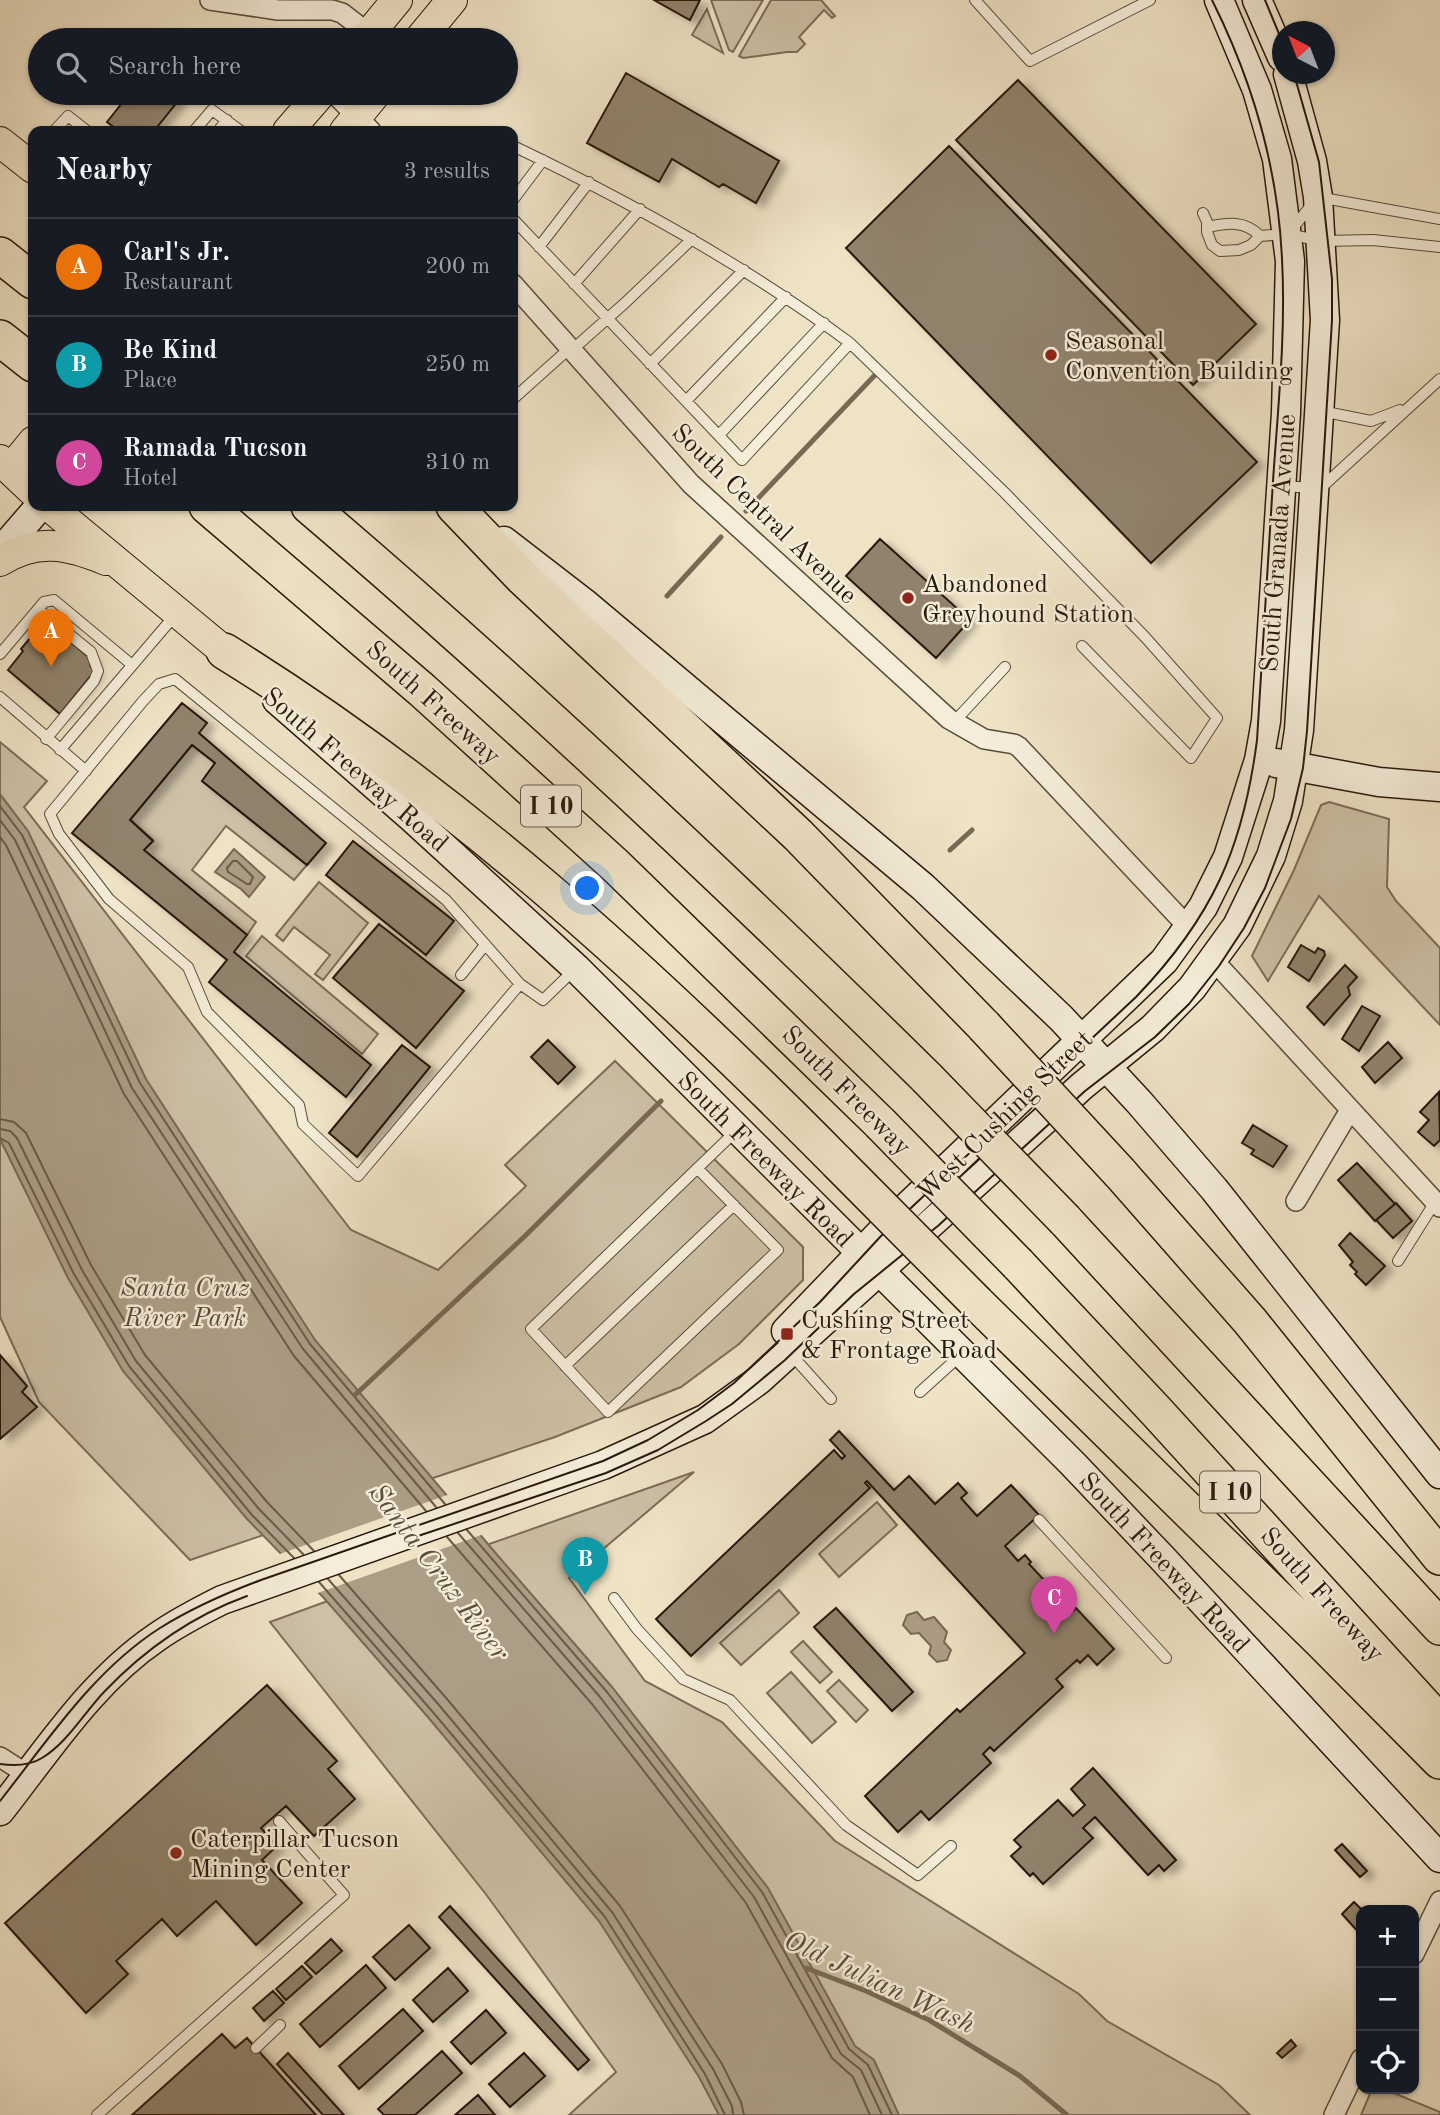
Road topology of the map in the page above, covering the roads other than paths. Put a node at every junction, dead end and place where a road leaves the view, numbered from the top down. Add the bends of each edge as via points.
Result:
1 (210, 0) edge
2 (397, 0) edge
3 (452, 0) edge
4 (975, 0) edge
5 (1150, 0) edge
6 (1219, 0) edge
7 (1257, 0) edge
8 (359, 28) edge
9 (377, 28) edge
10 (429, 28) edge
11 (1272, 33) edge
12 (1290, 84) edge
13 (311, 105) edge
14 (342, 105) edge
15 (369, 105) edge
16 (226, 120) junction
17 (59, 126) edge
18 (81, 126) edge
19 (198, 126) edge
20 (222, 126) edge
21 (233, 126) edge
22 (292, 126) edge
23 (357, 126) edge
24 (0, 142) edge
25 (518, 148) edge
26 (28, 160) edge
27 (543, 160) junction
28 (589, 182) junction
29 (518, 193) edge
30 (1318, 197) junction
31 (640, 209) junction
32 (1203, 214) dead end
33 (1440, 219) edge
34 (518, 224) edge
35 (1208, 228) junction
36 (1274, 235) junction
37 (692, 239) junction
38 (1322, 241) junction
39 (539, 247) junction
40 (1440, 247) edge
41 (0, 255) edge
42 (744, 270) junction
43 (28, 277) edge
44 (574, 284) junction
45 (518, 290) edge
46 (786, 297) junction
47 (607, 319) junction
48 (824, 323) junction
49 (850, 343) junction
50 (571, 349) junction
51 (650, 364) junction
52 (1440, 379) edge
53 (518, 395) edge
54 (685, 401) junction
55 (1407, 407) junction
56 (1319, 410) junction
57 (719, 435) junction
58 (28, 447) edge
59 (4, 471) edge
60 (1281, 486) junction
61 (28, 488) edge
62 (1314, 488) junction
63 (36, 511) edge
64 (56, 511) edge
65 (213, 511) edge
66 (315, 511) edge
67 (459, 511) edge
68 (466, 511) edge
69 (0, 552) edge
70 (0, 561) edge
71 (120, 565) junction
72 (38, 609) junction
73 (177, 612) junction
74 (1082, 646) dead end
75 (224, 651) junction
76 (0, 654) edge
77 (131, 664) junction
78 (1005, 667) dead end
79 (0, 697) edge
80 (954, 723) junction
81 (46, 738) junction
82 (60, 750) junction
83 (1259, 760) junction
84 (1295, 767) junction
85 (86, 771) junction
86 (1440, 787) edge
87 (1189, 928) junction
88 (485, 945) junction
89 (1214, 961) junction
90 (576, 968) junction
91 (461, 975) dead end
92 (520, 984) junction
93 (1082, 1041) junction
94 (1106, 1067) junction
95 (1350, 1110) junction
96 (737, 1130) junction
97 (698, 1169) junction
98 (1296, 1200) dead end
99 (734, 1205) junction
100 (1438, 1205) edge
101 (1398, 1261) dead end
102 (870, 1262) junction
103 (790, 1353) junction
104 (962, 1353) junction
105 (565, 1366) junction
106 (920, 1392) dead end
107 (831, 1399) dead end
108 (653, 1444) junction
109 (1440, 1474) edge
110 (1039, 1520) dead end
111 (1440, 1557) edge
112 (614, 1598) dead end
113 (1440, 1627) edge
114 (1166, 1658) dead end
115 (1440, 1723) edge
116 (0, 1757) edge
117 (1440, 1761) edge
118 (28, 1775) junction
119 (0, 1811) edge
120 (279, 1821) dead end
121 (951, 1846) dead end
122 (1440, 1858) edge
123 (1440, 1901) edge
124 (1419, 1944) edge
125 (280, 2025) dead end
126 (256, 2048) dead end
127 (1356, 2069) edge
128 (1334, 2114) edge
129 (97, 2115) edge

1 - 8 street via 278,10 332,10
2 - 9 main road
3 - 10 main road
4 - 5 lane via 1030,61
6 - 36 street, South Granada Avenue via 1257,90 1277,159
7 - 11 street
12 - 30 street, South Granada Avenue
13 - 22 main road
14 - 23 street
15 - 23 main road
16 - 19 lane via 212,110
16 - 20 lane
16 - 21 lane
17 - 18 lane via 68,116
24 - 26 main road
25 - 27 lane
27 - 28 lane
27 - 29 lane
28 - 31 lane
28 - 39 lane
30 - 33 lane
30 - 36 lane
30 - 38 street, South Granada Avenue
31 - 37 lane
31 - 44 lane
32 - 35 lane
34 - 39 lane
35 - 36 lane via 1238,223
35 - 36 lane via 1212,245 1220,251 1239,250
36 - 38 lane
36 - 60 street, South Granada Avenue via 1290,261
37 - 42 lane
37 - 47 lane
38 - 40 lane via 1373,240
38 - 56 street, South Granada Avenue via 1325,320
39 - 44 lane
41 - 43 highway
42 - 46 lane
42 - 51 lane
44 - 47 lane
45 - 50 street, South Central Avenue
46 - 48 lane
46 - 54 lane
47 - 50 lane
47 - 51 lane
48 - 49 lane
48 - 57 lane
49 - 57 lane via 742,460
49 - 74 lane via 1004,492 1217,718 1191,758
50 - 53 lane
50 - 80 street, South Central Avenue via 691,484
51 - 54 lane
52 - 55 lane
54 - 57 lane
55 - 56 lane via 1371,422
55 - 62 lane via 1323,486
56 - 62 street, South Granada Avenue
58 - 59 main road
59 - 61 main road
60 - 62 lane
60 - 83 street, South Granada Avenue via 1266,721
62 - 84 street, South Granada Avenue
63 - 69 street
64 - 71 main road, South Freeway Road
65 - 115 highway, South Freeway / I 10, bridge via 422,690 606,857 880,1123 1156,1411
66 - 113 highway, I 10, bridge via 643,803 927,1077
67 - 111 highway, bridge via 522,577 798,835 984,1026 1250,1321
68 - 93 street via 914,879
70 - 71 main road via 41,544 68,547
71 - 73 main road, South Freeway Road
72 - 76 lane
72 - 77 lane via 54,600
72 - 81 lane via 90,652 98,671
73 - 75 main road, South Freeway Road
73 - 77 lane
75 - 90 street, South Freeway Road
75 - 117 highway, bridge via 450,808 547,887 671,999
77 - 82 lane
78 - 80 lane
79 - 81 lane
80 - 87 street, South Central Avenue via 984,739 1019,747
81 - 82 lane
82 - 85 lane
83 - 84 street
83 - 87 street, West Cushing Street via 1228,857
84 - 86 street
84 - 89 street, West Cushing Street via 1284,818 1266,867
85 - 88 lane via 151,692 175,679 446,900
85 - 92 lane via 50,814 59,834 108,899 188,967 207,1013 299,1105 303,1124 358,1176
87 - 93 street, West Cushing Street via 1157,970
88 - 91 lane
88 - 92 lane
89 - 94 street, West Cushing Street via 1168,1014
89 - 95 street
90 - 92 lane via 543,1000
90 - 96 street, South Freeway Road
93 - 94 street
93 - 102 street, West Cushing Street
94 - 102 street, West Cushing Street
94 - 109 street via 1214,1189
95 - 98 street
95 - 100 street
96 - 97 lane
96 - 102 street, South Freeway Road
97 - 99 lane
97 - 105 lane via 531,1328
99 - 105 lane
99 - 105 lane via 778,1251 608,1412
100 - 101 lane
102 - 103 street, West Cushing Street
102 - 104 street, South Freeway Road
102 - 108 street, West Cushing Street via 802,1316 734,1381
103 - 107 lane
103 - 108 street, West Cushing Street via 713,1413
104 - 106 lane
104 - 122 street, South Freeway Road via 1165,1561
108 - 118 street, West Cushing Street via 222,1600 156,1637 99,1686
110 - 114 lane
112 - 121 lane via 683,1679 730,1700 846,1825 918,1875
116 - 118 street
118 - 119 street, West Cushing Street
120 - 129 lane via 344,1895
123 - 124 street
125 - 126 lane
127 - 128 street

